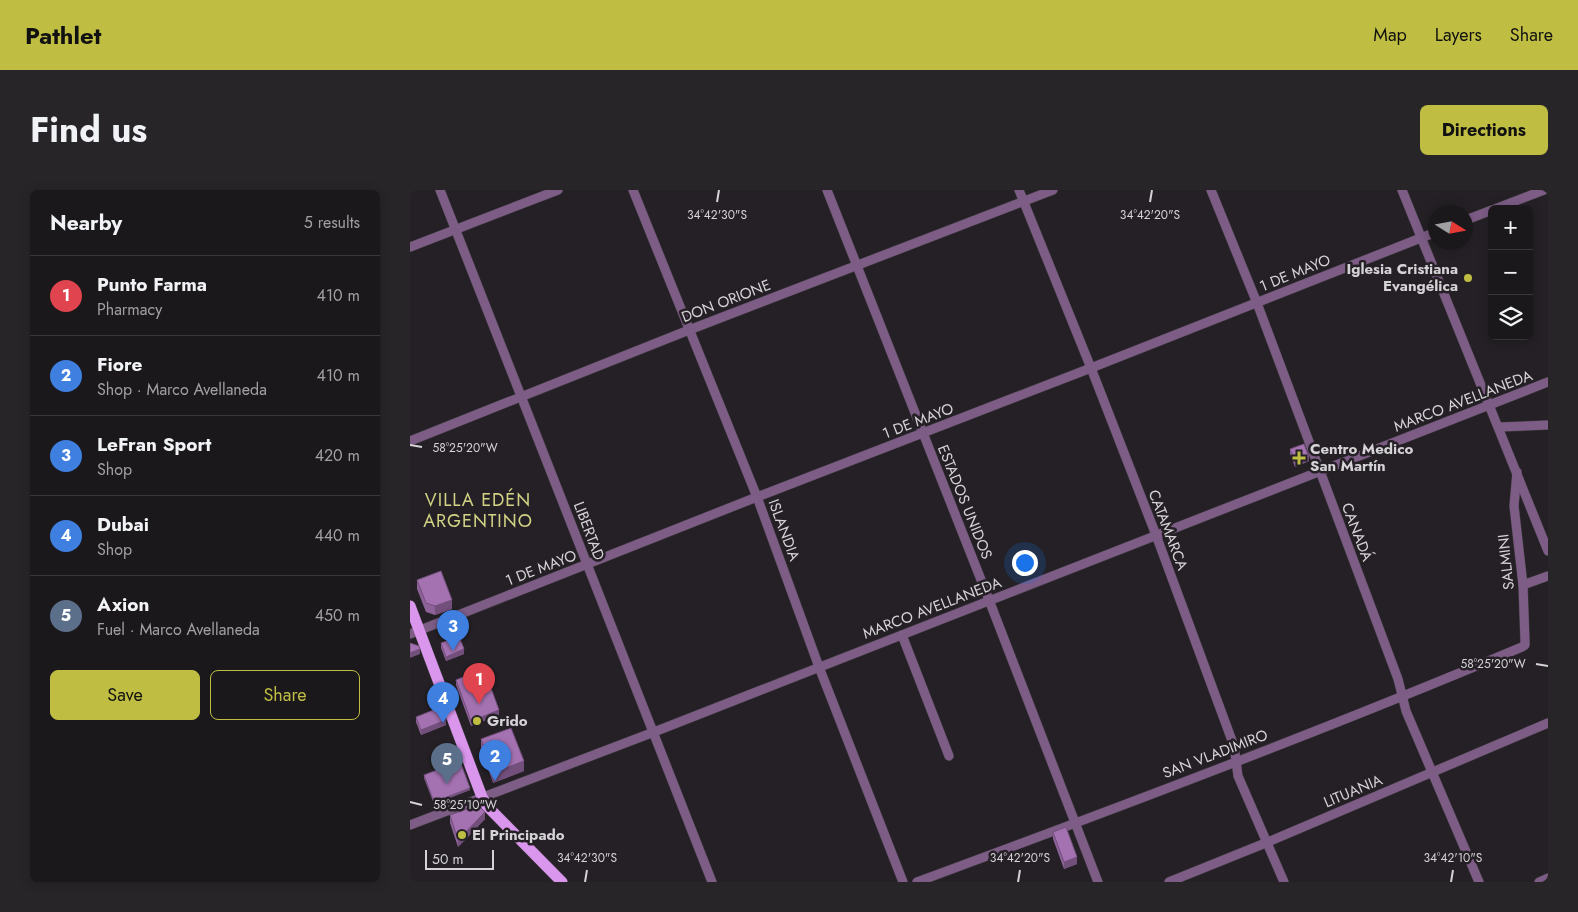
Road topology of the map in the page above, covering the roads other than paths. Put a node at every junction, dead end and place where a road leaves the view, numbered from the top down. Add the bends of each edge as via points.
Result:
1 (440, 190) edge
2 (558, 190) edge
3 (633, 190) edge
4 (827, 190) edge
5 (1019, 190) edge
6 (1052, 190) edge
7 (1211, 190) edge
8 (1402, 190) edge
9 (1544, 190) edge
10 (1024, 201) junction
11 (1504, 205) edge
12 (1488, 211) edge
13 (1473, 217) edge
14 (456, 229) junction
15 (1428, 234) edge
16 (1420, 237) junction
17 (410, 246) edge
18 (856, 265) junction
19 (1257, 303) junction
20 (689, 330) junction
21 (1092, 368) junction
22 (1548, 382) edge
23 (522, 396) junction
24 (1489, 406) junction
25 (1548, 425) edge
26 (1499, 427) junction
27 (923, 434) junction
28 (410, 441) edge
29 (1320, 471) junction
30 (1517, 472) junction
31 (757, 497) junction
32 (1156, 535) junction
33 (1548, 551) edge
34 (587, 565) junction
35 (1548, 576) edge
36 (1523, 585) junction
37 (989, 600) junction
38 (410, 606) edge
39 (415, 633) edge
40 (902, 635) junction
41 (1522, 647) joint
42 (819, 667) junction
43 (1401, 698) junction
44 (1548, 723) edge
45 (654, 732) junction
46 (949, 756) dead end
47 (1236, 761) junction
48 (1432, 772) junction
49 (482, 797) junction
50 (410, 824) edge
51 (1074, 824) junction
52 (1268, 842) junction
53 (1548, 878) edge
54 (562, 882) edge
55 (712, 882) edge
56 (903, 882) edge
57 (917, 882) edge
58 (1097, 882) edge
59 (1169, 882) edge
60 (1284, 882) edge
61 (1479, 882) edge
62 (1539, 882) edge

1 - 14 street, LIBERTAD
2 - 14 street
3 - 20 street, ISLANDIA
4 - 18 street, ESTADOS UNIDOS
5 - 10 street, CATAMARCA
6 - 10 street, DON ORIONE
7 - 19 street, CANADÁ
8 - 16 street
9 - 11 street
10 - 18 street, DON ORIONE
10 - 21 street, CATAMARCA
12 - 13 street
14 - 17 street
14 - 23 street, LIBERTAD
15 - 16 street, 1 DE MAYO
16 - 19 street, 1 DE MAYO
16 - 24 street
18 - 20 street, DON ORIONE
18 - 27 street, ESTADOS UNIDOS
19 - 21 street, 1 DE MAYO
19 - 29 street, CANADÁ
20 - 23 street, DON ORIONE
20 - 31 street, ISLANDIA
21 - 27 street, 1 DE MAYO
21 - 32 street, CATAMARCA
22 - 24 street, MARCO AVELLANEDA
23 - 28 street, DON ORIONE
23 - 34 street, LIBERTAD
24 - 26 street
24 - 29 street, MARCO AVELLANEDA
25 - 26 street
26 - 30 street
27 - 31 street, 1 DE MAYO
27 - 37 street, ESTADOS UNIDOS
29 - 32 street, MARCO AVELLANEDA
29 - 43 street, CANADÁ via 1398,679
30 - 33 street
30 - 36 street, SALMINI via 1514,506
31 - 34 street, 1 DE MAYO
31 - 42 street, ISLANDIA
32 - 37 street, MARCO AVELLANEDA
32 - 47 street, CATAMARCA via 1234,746
34 - 39 street, 1 DE MAYO
34 - 45 street, LIBERTAD
35 - 36 street
36 - 41 street, SALMINI via 1525,645
37 - 40 street, MARCO AVELLANEDA
37 - 51 street, ESTADOS UNIDOS
38 - 39 main road
39 - 49 main road
40 - 42 street, MARCO AVELLANEDA
40 - 46 street
41 - 43 street, SAN VLADIMIRO
42 - 45 street, MARCO AVELLANEDA
42 - 56 street, ISLANDIA
43 - 47 street, SAN VLADIMIRO
43 - 48 street, CANADÁ
44 - 48 street, LITUANIA
45 - 49 street, MARCO AVELLANEDA
45 - 55 street, LIBERTAD
47 - 51 street, SAN VLADIMIRO
47 - 52 street, CATAMARCA via 1238,776
48 - 52 street, LITUANIA
48 - 61 street, CANADÁ
49 - 50 street, MARCO AVELLANEDA
49 - 54 main road
51 - 57 street, SAN VLADIMIRO
51 - 58 street, ESTADOS UNIDOS
52 - 59 street, LITUANIA
52 - 60 street, CATAMARCA
53 - 62 street

